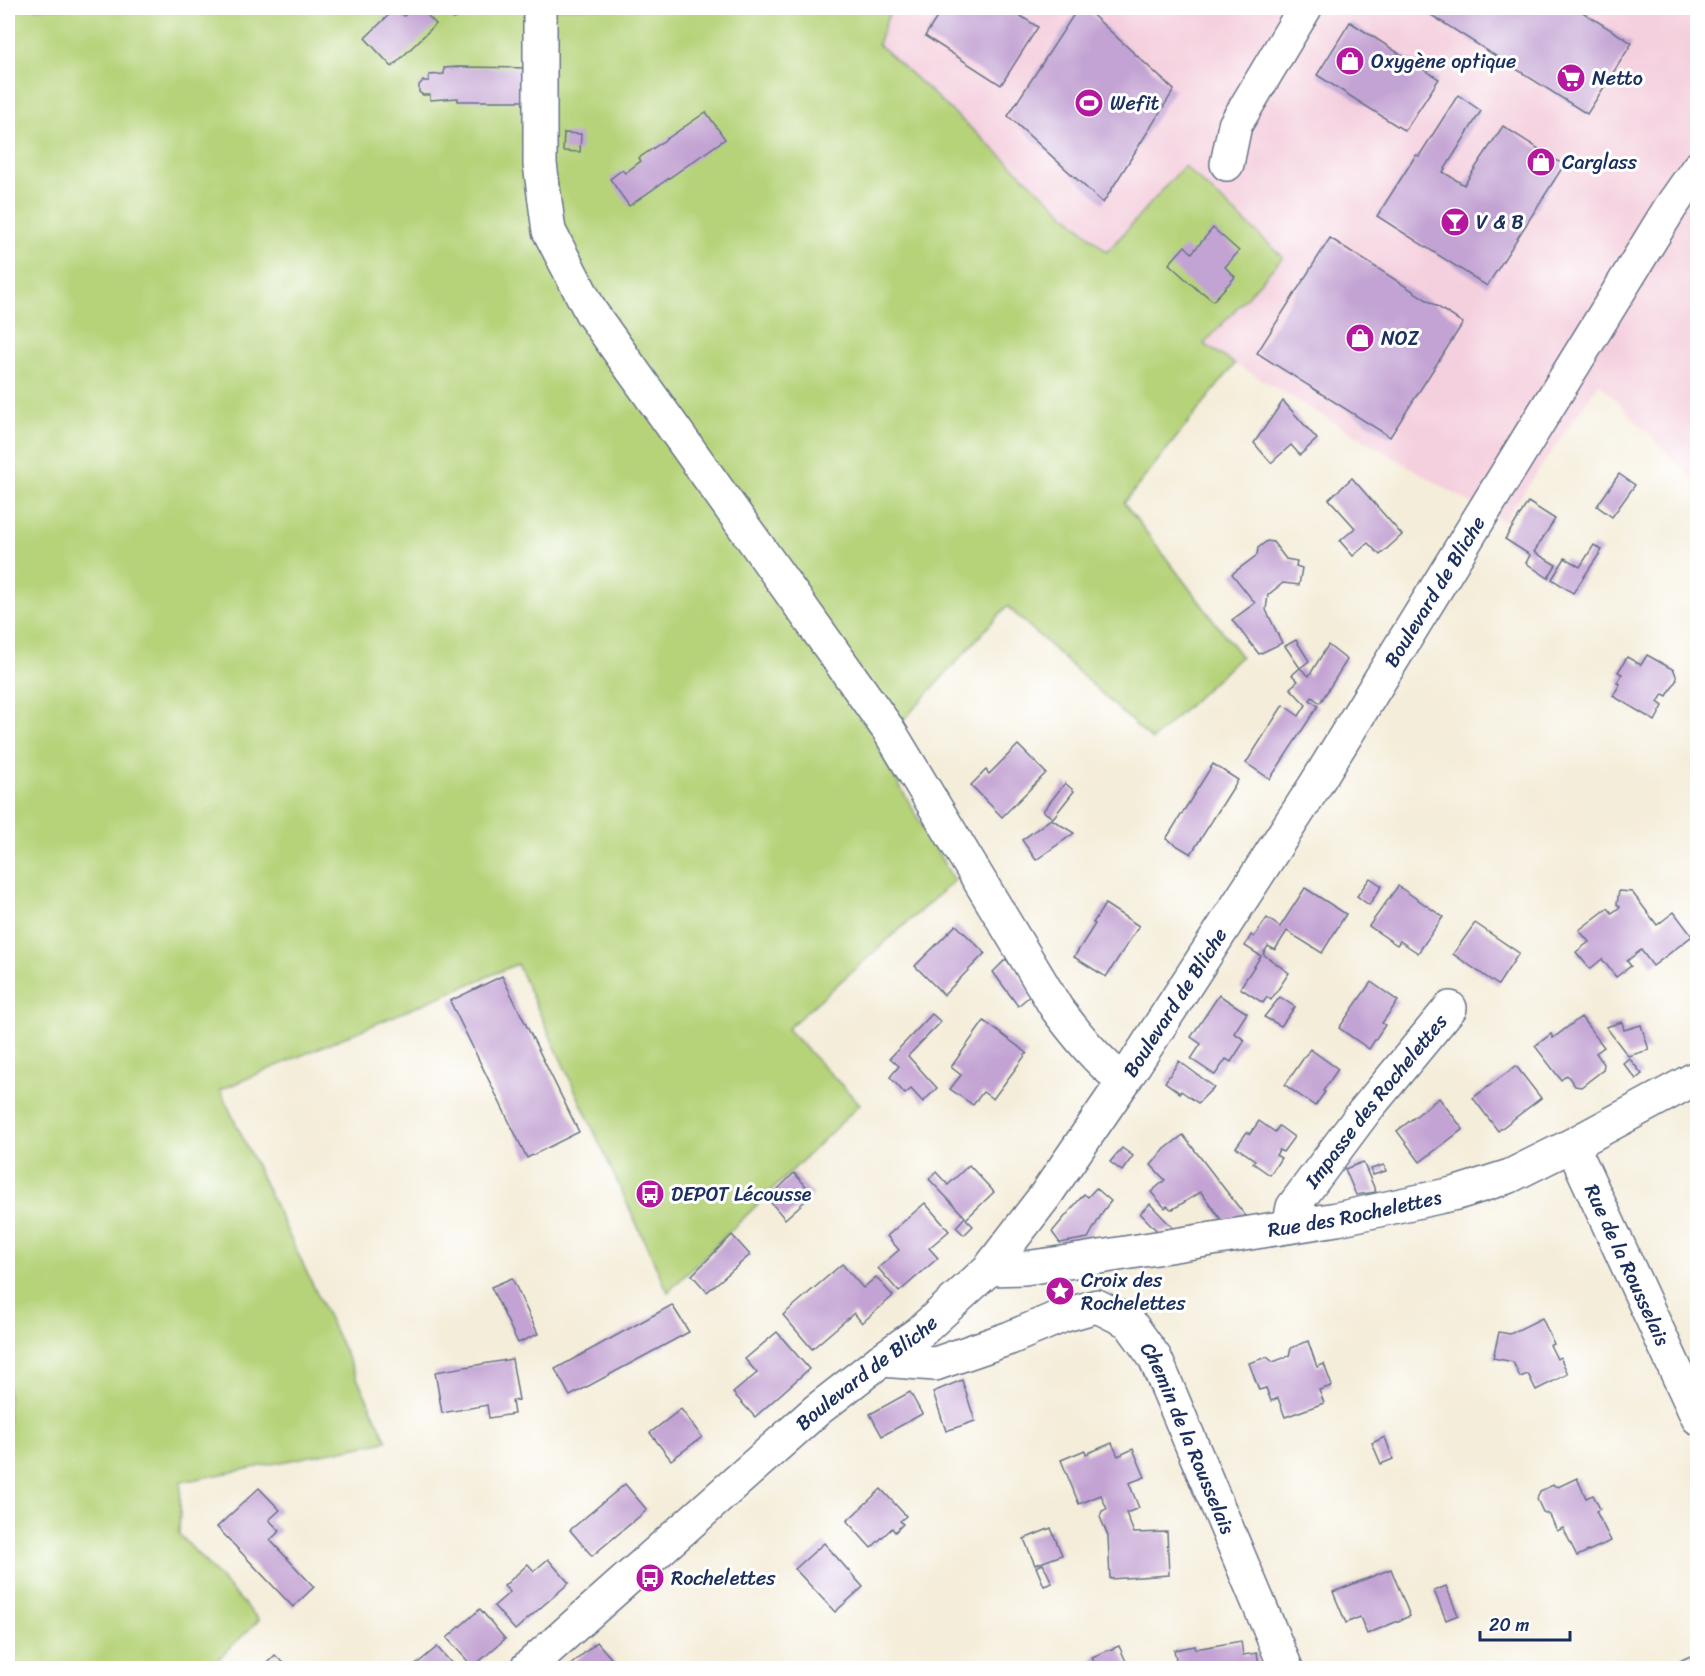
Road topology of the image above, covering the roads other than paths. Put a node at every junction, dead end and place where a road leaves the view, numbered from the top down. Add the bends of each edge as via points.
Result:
1 (540, 8) edge
2 (1305, 8) edge
3 (1698, 140) edge
4 (1227, 164) dead end
5 (1698, 168) edge
6 (1670, 208) junction
7 (1450, 1008) dead end
8 (1698, 1077) edge
9 (1124, 1080) junction
10 (1572, 1145) junction
11 (1289, 1226) junction
12 (989, 1269) junction
13 (881, 1360) junction
14 (1698, 1418) edge
15 (527, 1668) edge
16 (1286, 1668) edge

1 - 9 street via 540,164 549,231 591,312 888,729 1057,1009 1084,1044
2 - 4 street via 1235,125
3 - 6 street, Boulevard de Bliche
5 - 6 street, Boulevard de Bliche
6 - 9 street, Boulevard de Bliche via 1316,784
7 - 11 street, Impasse des Rochelettes via 1364,1112 1293,1207
8 - 10 street, Rue des Rochelettes
9 - 12 street, Boulevard de Bliche via 1045,1196
10 - 11 street, Rue des Rochelettes via 1510,1176 1457,1194
10 - 14 street, Rue de la Rousselais
11 - 12 street, Rue des Rochelettes via 1075,1261
12 - 13 street, Boulevard de Bliche via 919,1333
13 - 15 street, Boulevard de Bliche via 817,1410
13 - 16 street, Chemin de la Rousselais via 935,1364 1097,1306 1129,1322 1155,1358

